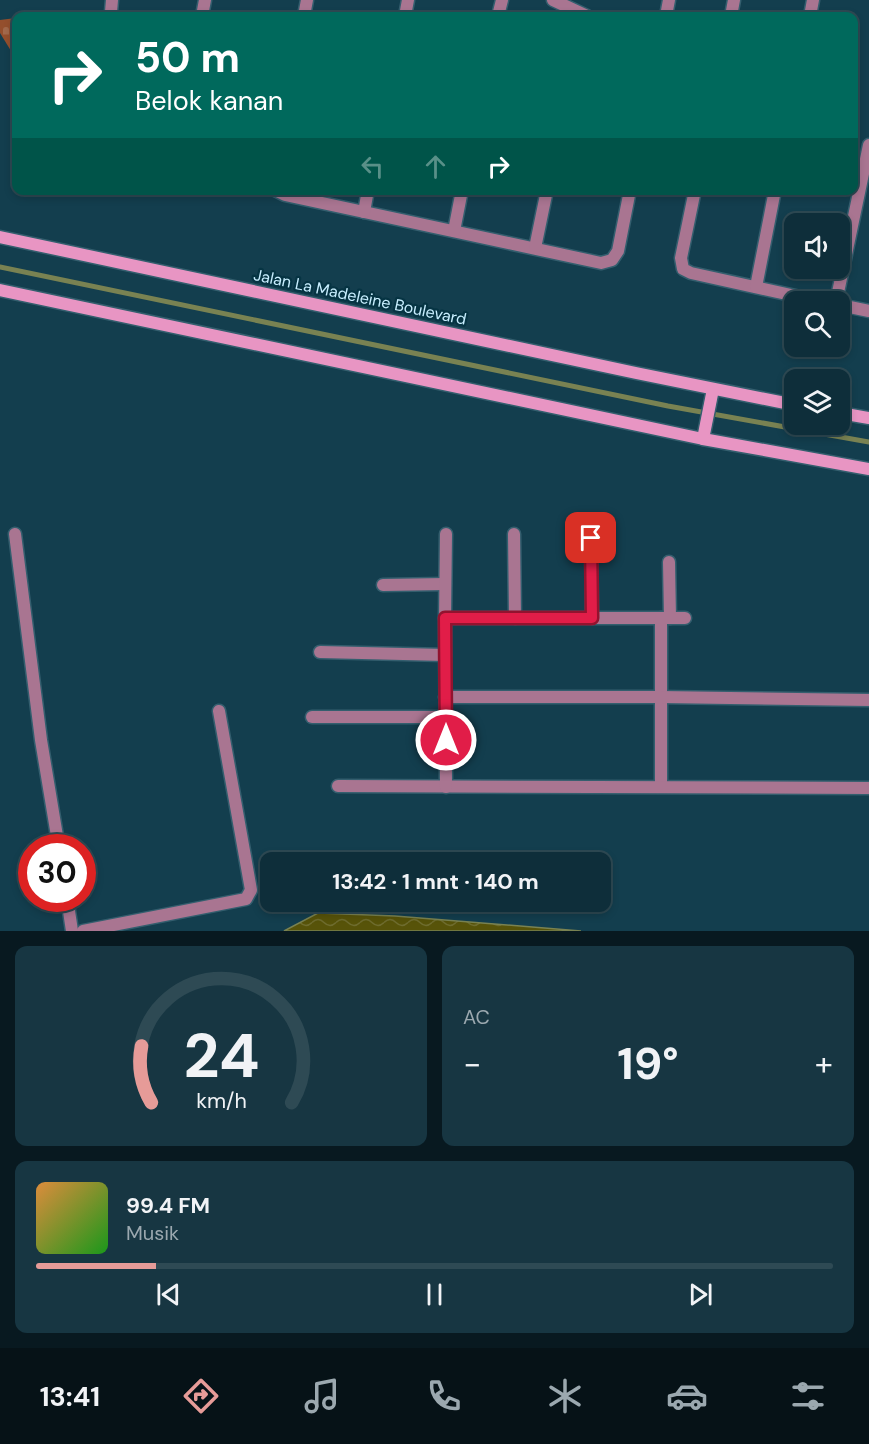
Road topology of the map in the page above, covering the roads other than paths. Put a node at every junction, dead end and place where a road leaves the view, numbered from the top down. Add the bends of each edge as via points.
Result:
1 (553, 0) edge
2 (576, 12) edge
3 (869, 145) edge
4 (285, 195) edge
5 (367, 195) edge
6 (461, 195) edge
7 (546, 195) edge
8 (629, 195) edge
9 (694, 195) edge
10 (774, 195) edge
11 (364, 212) junction
12 (453, 231) junction
13 (0, 237) edge
14 (535, 248) junction
15 (756, 287) junction
16 (0, 291) edge
17 (838, 291) edge
18 (784, 293) edge
19 (850, 307) edge
20 (869, 311) edge
21 (713, 390) junction
22 (784, 403) edge
23 (850, 415) edge
24 (869, 418) edge
25 (703, 439) junction
26 (869, 469) edge
27 (15, 534) dead end
28 (446, 534) dead end
29 (514, 534) dead end
30 (591, 538) dead end
31 (669, 562) dead end
32 (445, 584) junction
33 (383, 585) dead end
34 (445, 618) junction
35 (515, 618) junction
36 (592, 618) junction
37 (665, 618) junction
38 (685, 618) dead end
39 (320, 652) dead end
40 (445, 655) junction
41 (445, 697) junction
42 (661, 697) junction
43 (869, 700) edge
44 (219, 711) dead end
45 (312, 717) dead end
46 (446, 717) junction
47 (338, 786) dead end
48 (661, 786) junction
49 (446, 787) junction
50 (869, 788) edge
51 (57, 834) edge
52 (69, 912) edge
53 (72, 931) edge
54 (84, 931) edge

1 - 2 street
3 - 17 street
4 - 11 street
5 - 11 street
6 - 12 street
7 - 14 street
8 - 14 street via 618,251 612,260 601,263
9 - 15 street via 681,258 683,269
10 - 15 street
11 - 12 street
12 - 14 street
13 - 21 street, Jalan La Madeleine Boulevard
15 - 18 street
16 - 25 street
19 - 20 street
21 - 22 street, Jalan La Madeleine Boulevard
21 - 25 street
23 - 24 street
25 - 26 street
27 - 51 street
28 - 32 street
29 - 35 street
30 - 36 street
31 - 37 street
32 - 33 street
32 - 34 street
34 - 35 street
34 - 40 street
35 - 36 street
36 - 37 street
37 - 38 street
37 - 42 street
39 - 40 street
40 - 41 street
41 - 42 street
41 - 46 street
42 - 43 street
42 - 48 street
44 - 54 street via 250,890 246,899
45 - 46 street
46 - 49 street
47 - 49 street
48 - 49 street
48 - 50 street
52 - 53 street

